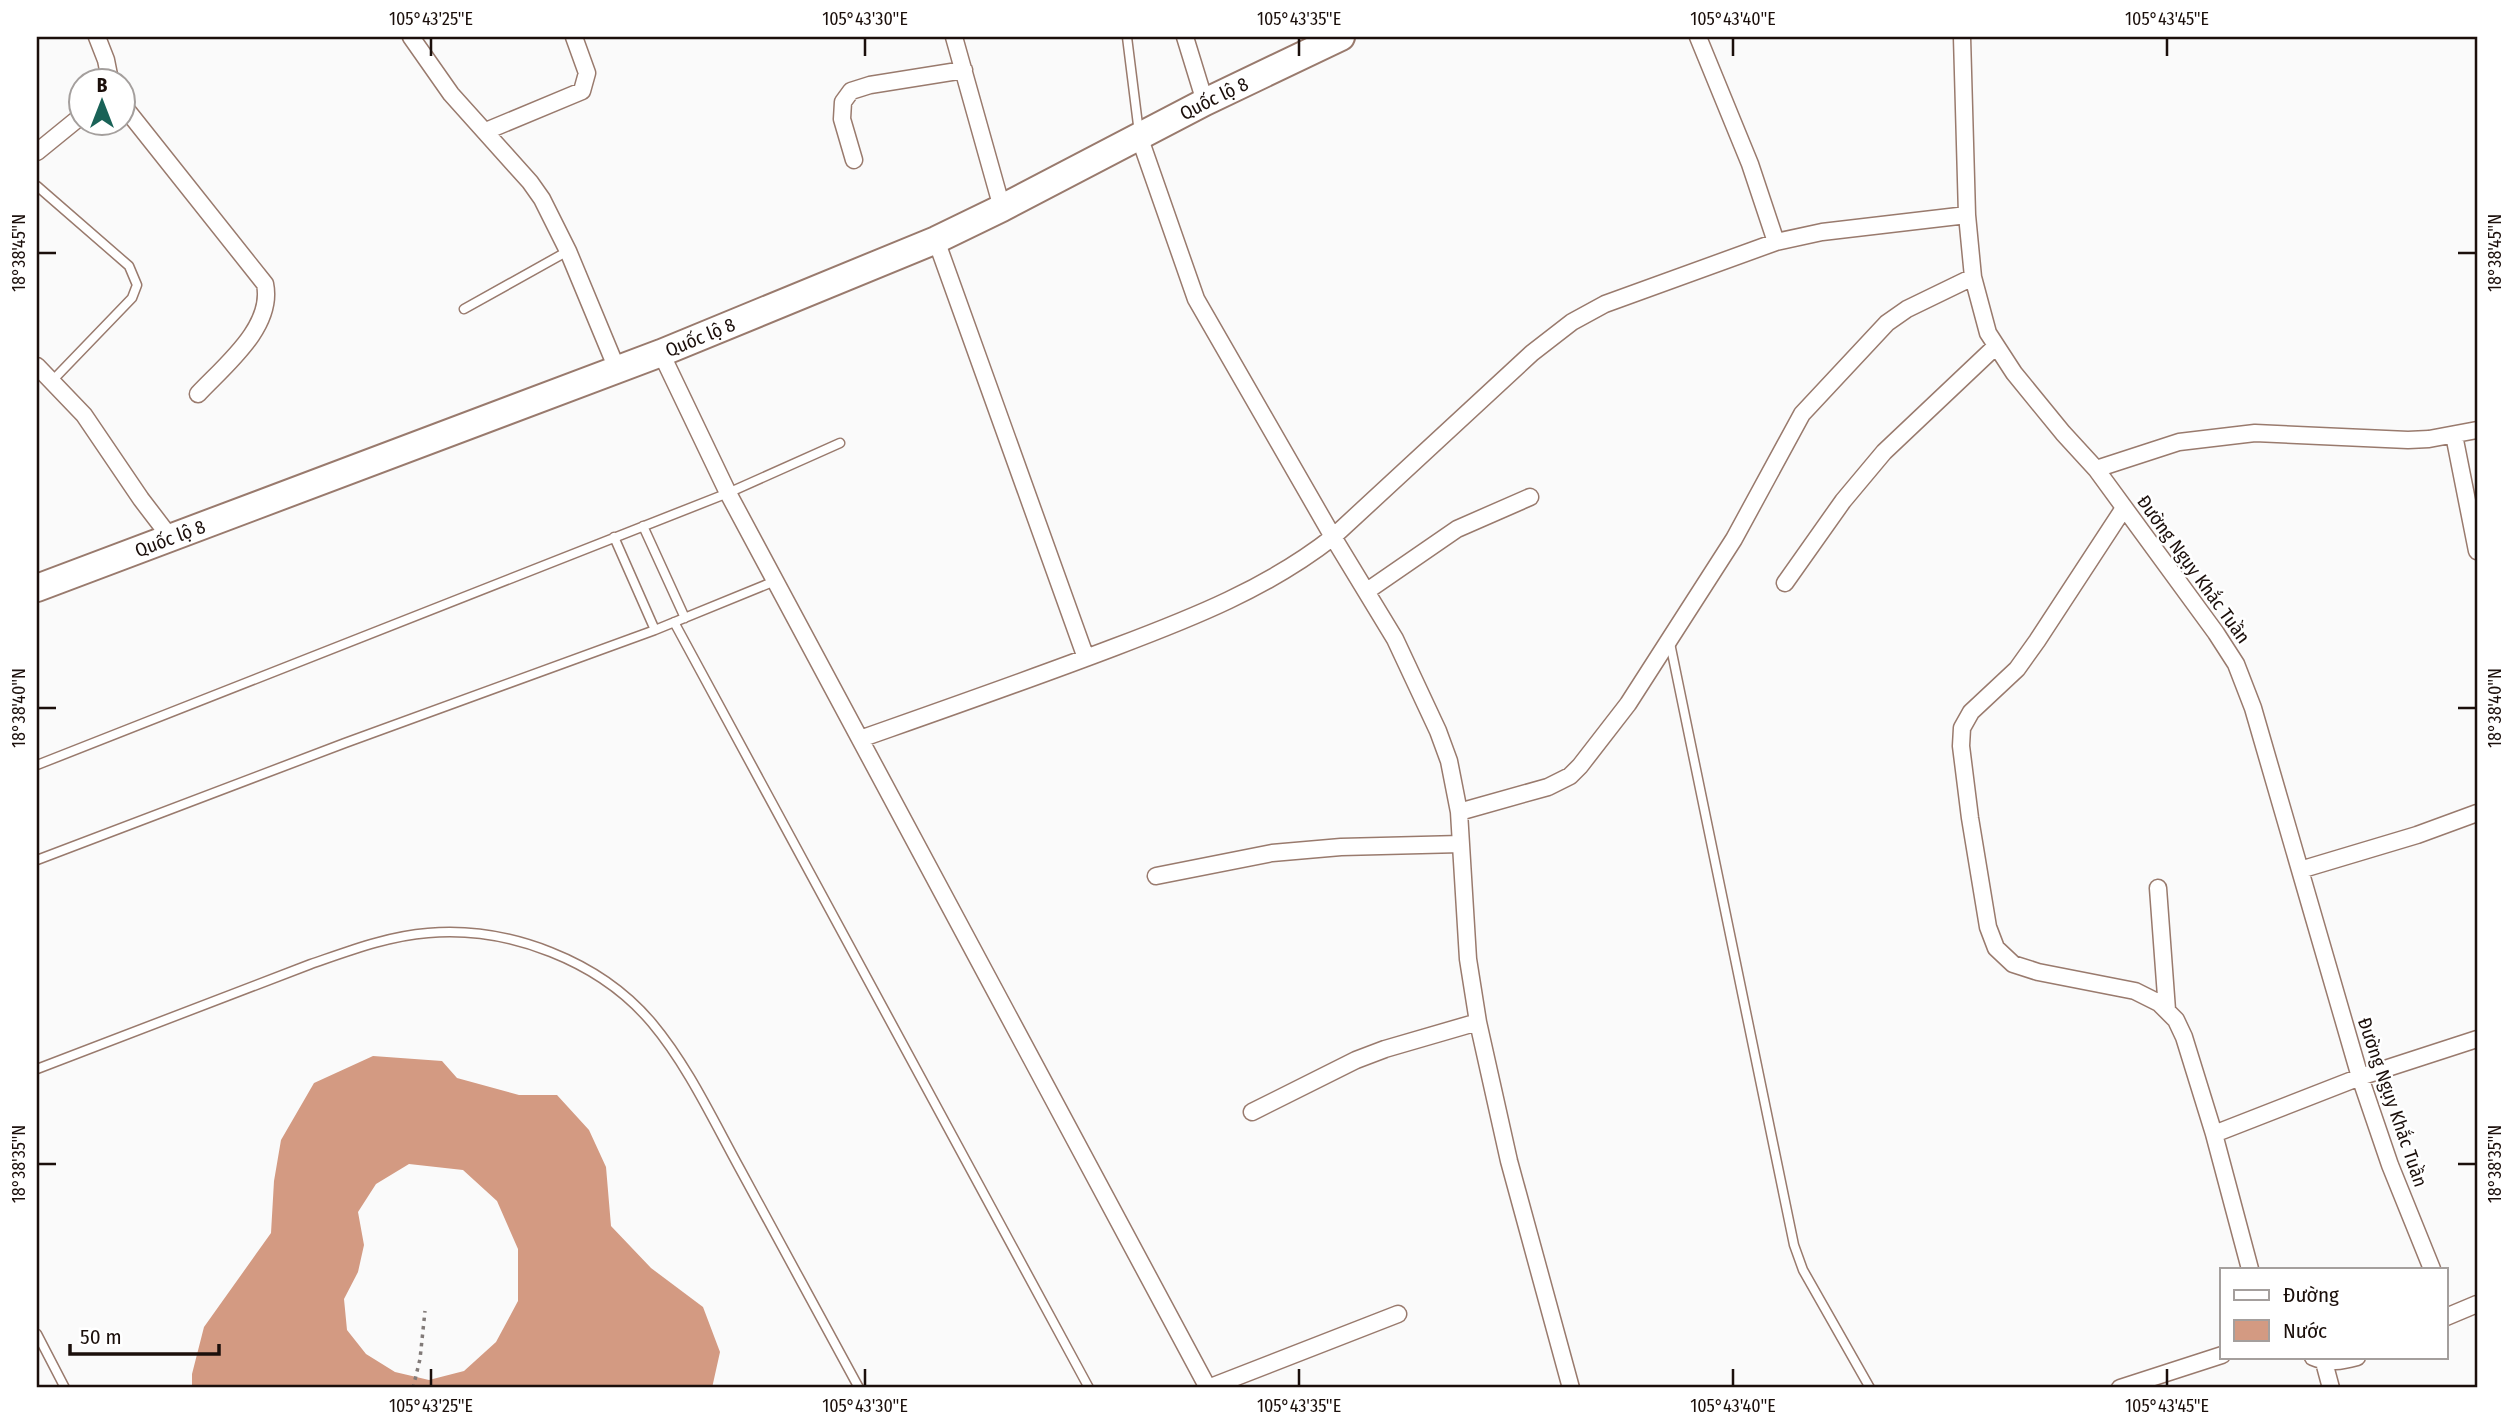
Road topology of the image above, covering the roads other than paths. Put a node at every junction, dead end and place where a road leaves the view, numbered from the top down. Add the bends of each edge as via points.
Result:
1 (97, 37) edge
2 (411, 37) edge
3 (574, 37) edge
4 (954, 37) edge
5 (1127, 37) edge
6 (1185, 37) edge
7 (1341, 37) edge
8 (1698, 37) edge
9 (1962, 37) edge
10 (107, 66) edge
11 (964, 70) junction
12 (1205, 102) junction
13 (136, 122) edge
14 (66, 128) edge
15 (486, 131) junction
16 (1139, 136) junction
17 (37, 152) edge
18 (854, 160) dead end
19 (37, 186) edge
20 (1002, 208) junction
21 (1967, 215) junction
22 (936, 240) junction
23 (1776, 242) junction
24 (568, 251) junction
25 (1973, 277) junction
26 (464, 309) dead end
27 (1995, 347) junction
28 (661, 354) junction
29 (37, 366) edge
30 (617, 369) junction
31 (52, 381) junction
32 (198, 394) dead end
33 (2477, 429) edge
34 (2454, 435) junction
35 (841, 443) dead end
36 (2096, 469) junction
37 (728, 493) junction
38 (1530, 497) dead end
39 (2124, 508) junction
40 (643, 526) junction
41 (170, 537) junction
42 (614, 537) junction
43 (1333, 537) junction
44 (2477, 551) edge
45 (775, 581) junction
46 (1785, 583) dead end
47 (37, 589) edge
48 (1367, 590) junction
49 (685, 618) junction
50 (674, 622) junction
51 (654, 629) junction
52 (1669, 640) junction
53 (1086, 658) junction
54 (860, 739) junction
55 (37, 765) edge
56 (1459, 812) junction
57 (2477, 813) edge
58 (1461, 844) junction
59 (37, 860) edge
60 (2300, 870) junction
61 (1156, 876) dead end
62 (2158, 888) dead end
63 (2167, 1010) junction
64 (1478, 1022) junction
65 (2477, 1039) edge
66 (37, 1069) edge
67 (2360, 1077) junction
68 (1252, 1112) dead end
69 (2214, 1134) junction
70 (2250, 1268) edge
71 (2432, 1268) edge
72 (2477, 1304) edge
73 (2448, 1313) edge
74 (1398, 1314) dead end
75 (37, 1334) edge
76 (2220, 1356) edge
77 (2353, 1358) edge
78 (2319, 1359) edge
79 (65, 1388) edge
80 (859, 1388) edge
81 (1089, 1388) edge
82 (1208, 1388) edge
83 (1571, 1388) edge
84 (1871, 1388) edge
85 (2120, 1388) edge
86 (2331, 1388) edge

1 - 10 street
2 - 15 street via 451,94
3 - 15 street via 587,74 582,90
4 - 11 street
5 - 16 lane
6 - 12 street
7 - 12 highway, Quốc lộ 8
8 - 23 street
9 - 21 street, Đường Ngụy Khắc Tuần
11 - 18 street via 851,91 843,102 842,119
11 - 20 street
12 - 16 highway, Quốc lộ 8
13 - 32 street via 265,284 266,304 259,324
14 - 17 street
15 - 24 street via 542,199
16 - 20 highway, Quốc lộ 8
16 - 43 street via 1196,299
19 - 31 lane via 129,266 137,285 132,298
20 - 22 highway, Quốc lộ 8
21 - 23 street
21 - 25 street, Đường Ngụy Khắc Tuần
22 - 28 highway, Quốc lộ 8
22 - 53 street
23 - 43 street via 1634,292 1572,322 1514,369
24 - 26 lane
24 - 30 street
25 - 27 street, Đường Ngụy Khắc Tuần via 1983,321
25 - 52 street via 1887,323 1802,414 1734,539
27 - 36 street, Đường Ngụy Khắc Tuần
27 - 46 street via 1884,452
28 - 30 highway, Quốc lộ 8
28 - 37 street
29 - 31 street
30 - 41 highway, Quốc lộ 8
31 - 41 street via 84,415
33 - 34 street
34 - 36 street via 2408,440 2230,435 2163,446
34 - 44 street
35 - 37 lane
36 - 39 street, Đường Ngụy Khắc Tuần
37 - 40 lane
37 - 45 street
38 - 48 street via 1457,529
39 - 60 street, Đường Ngụy Khắc Tuần via 2236,664
39 - 63 street via 2037,641 2010,676 1971,712 1962,728 1961,746 1988,927 2003,956 2038,972 2135,991
40 - 42 lane
40 - 49 lane
41 - 47 highway, Quốc lộ 8
42 - 51 lane
42 - 55 lane
43 - 48 street
43 - 53 street via 1255,588
45 - 49 lane
45 - 54 street
48 - 56 street via 1438,731
49 - 50 lane
50 - 51 lane
50 - 81 lane
51 - 59 lane
52 - 56 street via 1628,704 1570,776 1548,787
52 - 84 lane via 1794,1245
53 - 54 street
54 - 82 street
56 - 58 street
57 - 60 street
58 - 61 street via 1272,853
58 - 64 street via 1468,959
60 - 67 street, Đường Ngụy Khắc Tuần
62 - 63 street
63 - 69 street via 2183,1037
64 - 68 street via 1356,1060
64 - 83 street via 1509,1161
65 - 67 street
66 - 80 lane via 311,964 393,939 471,933 559,956 600,977 632,1002 670,1047
67 - 69 street
67 - 71 street, Đường Ngụy Khắc Tuần
69 - 70 street
72 - 73 street
74 - 82 street
75 - 79 lane
76 - 85 street
77 - 78 street
78 - 86 street

